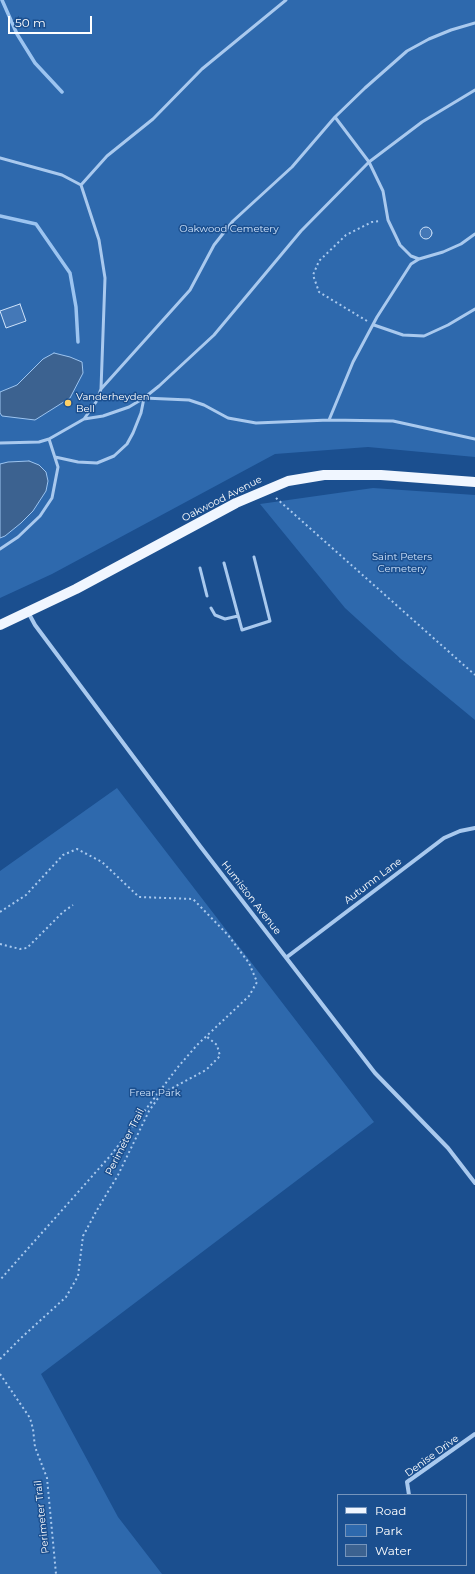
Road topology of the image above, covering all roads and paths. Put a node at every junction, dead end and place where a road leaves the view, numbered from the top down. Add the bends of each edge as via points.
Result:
1 (286, 0) edge
2 (475, 23) edge
3 (475, 90) edge
4 (335, 117) junction
5 (0, 158) edge
6 (369, 162) junction
7 (81, 185) junction
8 (388, 220) junction
9 (475, 234) edge
10 (419, 259) junction
11 (475, 309) edge
12 (374, 325) junction
13 (101, 389) junction
14 (144, 398) junction
15 (84, 419) junction
16 (329, 420) junction
17 (49, 439) junction
18 (475, 439) edge
19 (0, 443) edge
20 (55, 457) junction
21 (475, 482) edge
22 (266, 489) junction
23 (0, 549) edge
24 (254, 557) dead end
25 (224, 563) dead end
26 (200, 568) dead end
27 (207, 596) dead end
28 (210, 608) dead end
29 (28, 612) junction
30 (238, 616) junction
31 (0, 625) edge
32 (475, 675) edge
33 (475, 828) edge
34 (73, 905) dead end
35 (0, 912) edge
36 (0, 944) edge
37 (287, 957) junction
38 (206, 1036) junction
39 (475, 1183) edge
40 (0, 1280) edge
41 (0, 1360) edge
42 (0, 1374) edge
43 (475, 1434) edge
44 (408, 1494) edge
45 (56, 1574) edge

1 - 7 lane via 202,69 153,119 107,156
2 - 4 lane via 429,38 407,51
3 - 6 lane via 422,122
4 - 6 lane
4 - 13 lane via 292,167 233,221 214,245 190,290
5 - 7 lane via 62,175
6 - 8 lane via 383,192
6 - 14 lane via 301,231 214,335
7 - 13 lane via 99,240 105,278
8 - 10 lane via 400,245 411,256
8 - 12 path via 372,222 346,235 319,261 313,275 319,292
9 - 10 lane via 461,244
10 - 12 lane via 411,264
11 - 12 lane via 424,336 403,335
12 - 16 lane via 354,362
13 - 15 lane via 96,402
14 - 15 lane via 103,416
14 - 16 lane via 189,400 228,418 256,423
14 - 20 lane via 133,433 127,444 114,456 97,463
15 - 17 lane
16 - 18 lane via 393,421
17 - 19 lane via 39,442
17 - 20 lane
20 - 23 lane via 58,467 52,498 40,516 18,537
21 - 22 main road, Oakwood Avenue via 381,475 324,475 288,481
22 - 29 main road, Oakwood Avenue
22 - 32 path
24 - 30 lane via 270,621 242,630
25 - 30 lane
26 - 27 lane
28 - 30 lane via 215,615 225,619
29 - 31 main road, Oakwood Avenue
29 - 37 street, Humiston Avenue via 35,625 200,846
33 - 37 street, Autumn Lane via 444,838
34 - 36 path via 27,948 20,949
35 - 38 path via 26,895 63,856 78,849 102,862 139,897 193,899 228,934 257,982 249,996
37 - 39 street, Humiston Avenue via 375,1073 448,1148
38 - 40 path via 178,1067 111,1155
38 - 41 path, Perimeter Trail via 217,1045 220,1056 206,1070 161,1094 149,1111 118,1175 83,1236 78,1276 66,1297 20,1338
42 - 45 path, Perimeter Trail via 30,1418 35,1447 47,1478
43 - 44 street, Denise Drive via 407,1482

